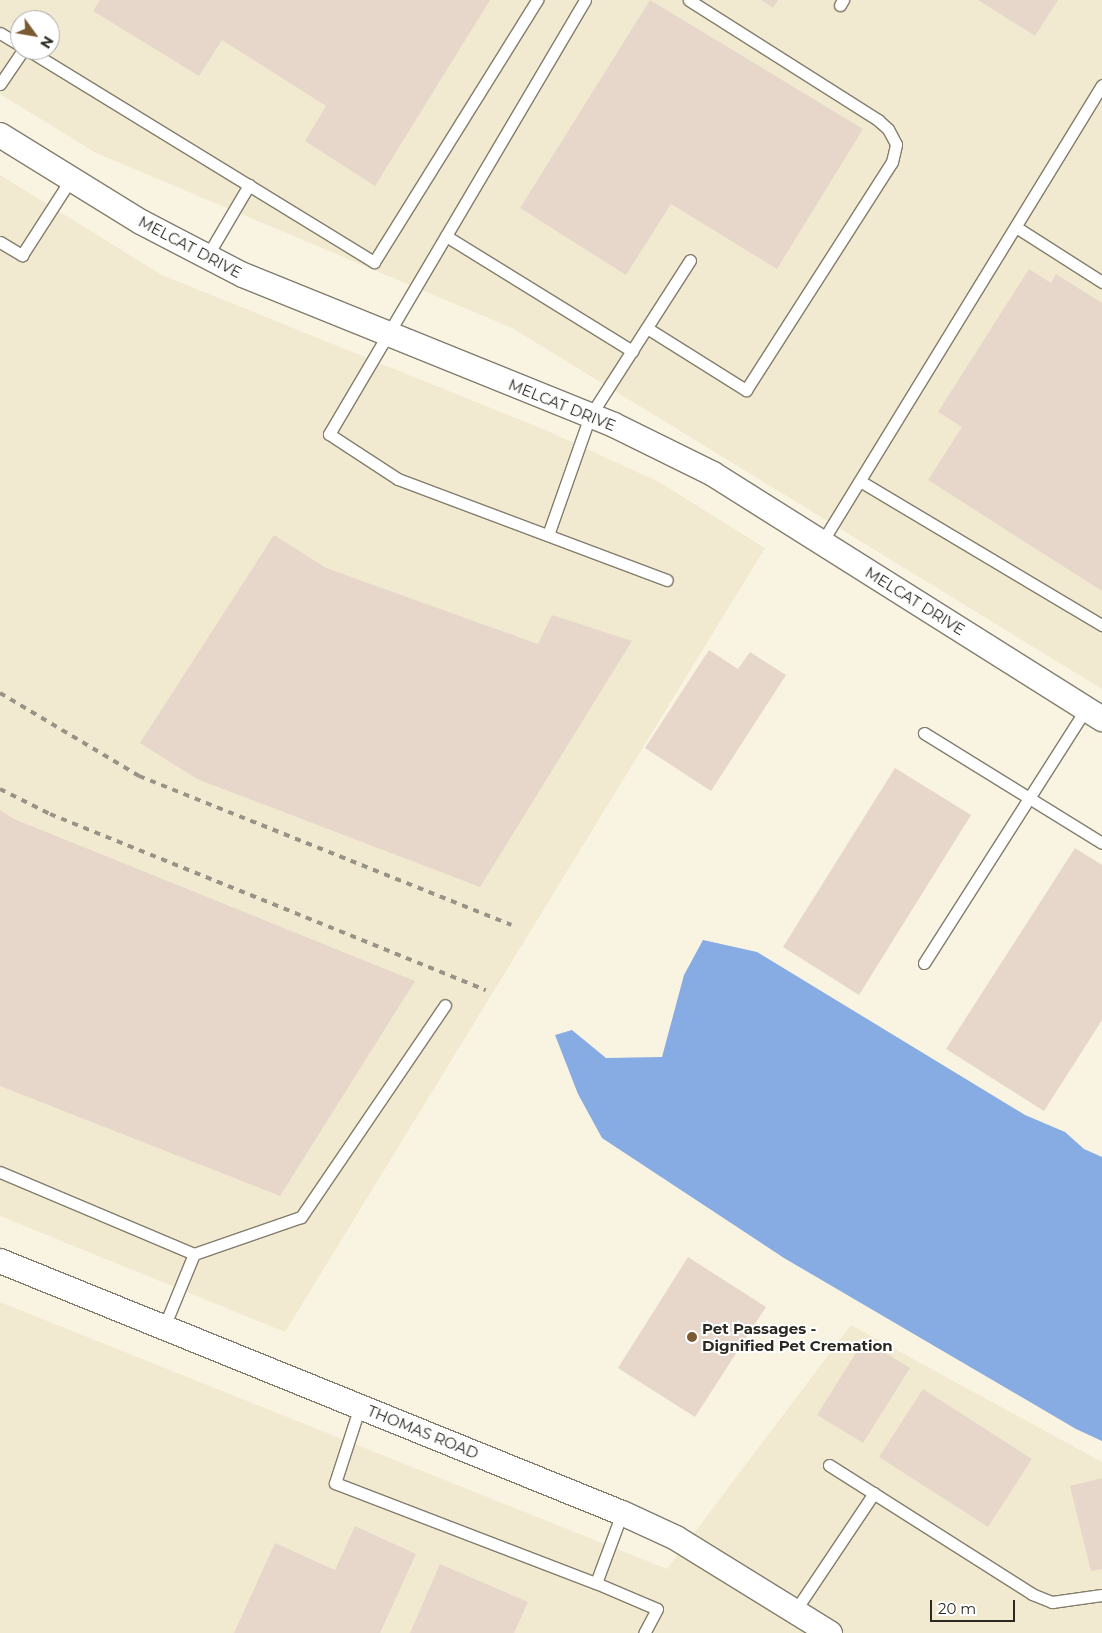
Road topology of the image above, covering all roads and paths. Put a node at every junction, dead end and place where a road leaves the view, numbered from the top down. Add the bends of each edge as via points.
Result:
1 (537, 0) edge
2 (586, 0) edge
3 (689, 0) edge
4 (16, 60) edge
5 (44, 60) edge
6 (0, 84) edge
7 (1102, 85) edge
8 (0, 135) edge
9 (71, 179) junction
10 (249, 186) junction
11 (1016, 227) junction
12 (446, 236) junction
13 (0, 242) edge
14 (206, 258) junction
15 (690, 260) dead end
16 (1102, 282) edge
17 (647, 328) junction
18 (388, 334) junction
19 (632, 352) junction
20 (590, 416) junction
21 (860, 480) junction
22 (548, 535) junction
23 (822, 542) junction
24 (667, 580) dead end
25 (1102, 625) edge
26 (1094, 714) edge
27 (924, 733) dead end
28 (1029, 798) junction
29 (1102, 843) edge
30 (924, 963) dead end
31 (445, 1005) dead end
32 (0, 1172) edge
33 (194, 1254) junction
34 (0, 1261) edge
35 (164, 1327) junction
36 (360, 1406) junction
37 (829, 1465) dead end
38 (874, 1493) junction
39 (622, 1513) junction
40 (596, 1583) junction
41 (1102, 1595) edge
42 (795, 1611) junction
43 (644, 1633) edge
44 (830, 1633) edge

1 - 10 lane via 374,262
2 - 12 lane
3 - 17 lane via 878,120 888,129 896,144 892,162 746,390
4 - 6 lane
5 - 10 lane
7 - 11 lane
8 - 9 street, MELCAT DRIVE
9 - 13 lane via 22,255
9 - 14 street, MELCAT DRIVE
10 - 14 lane
11 - 16 lane
11 - 21 lane
12 - 18 lane
12 - 19 lane
14 - 18 street, MELCAT DRIVE
15 - 17 lane
17 - 19 lane
18 - 20 street, MELCAT DRIVE
18 - 22 lane via 329,434 398,478
19 - 20 lane
20 - 22 lane
20 - 23 street, MELCAT DRIVE via 657,444 713,474
21 - 23 lane
21 - 25 lane
22 - 24 lane
23 - 26 street, MELCAT DRIVE
26 - 28 lane
27 - 28 lane
28 - 29 lane
28 - 30 lane
31 - 33 lane via 301,1217
32 - 33 lane
33 - 35 lane
34 - 35 street, THOMAS ROAD
35 - 36 street, THOMAS ROAD
36 - 39 street, THOMAS ROAD
36 - 40 lane via 335,1483
37 - 38 lane
38 - 41 lane via 1032,1594 1052,1602
38 - 42 lane
39 - 40 lane
39 - 42 street, THOMAS ROAD via 676,1538
40 - 43 lane via 657,1610
42 - 44 street, THOMAS ROAD

